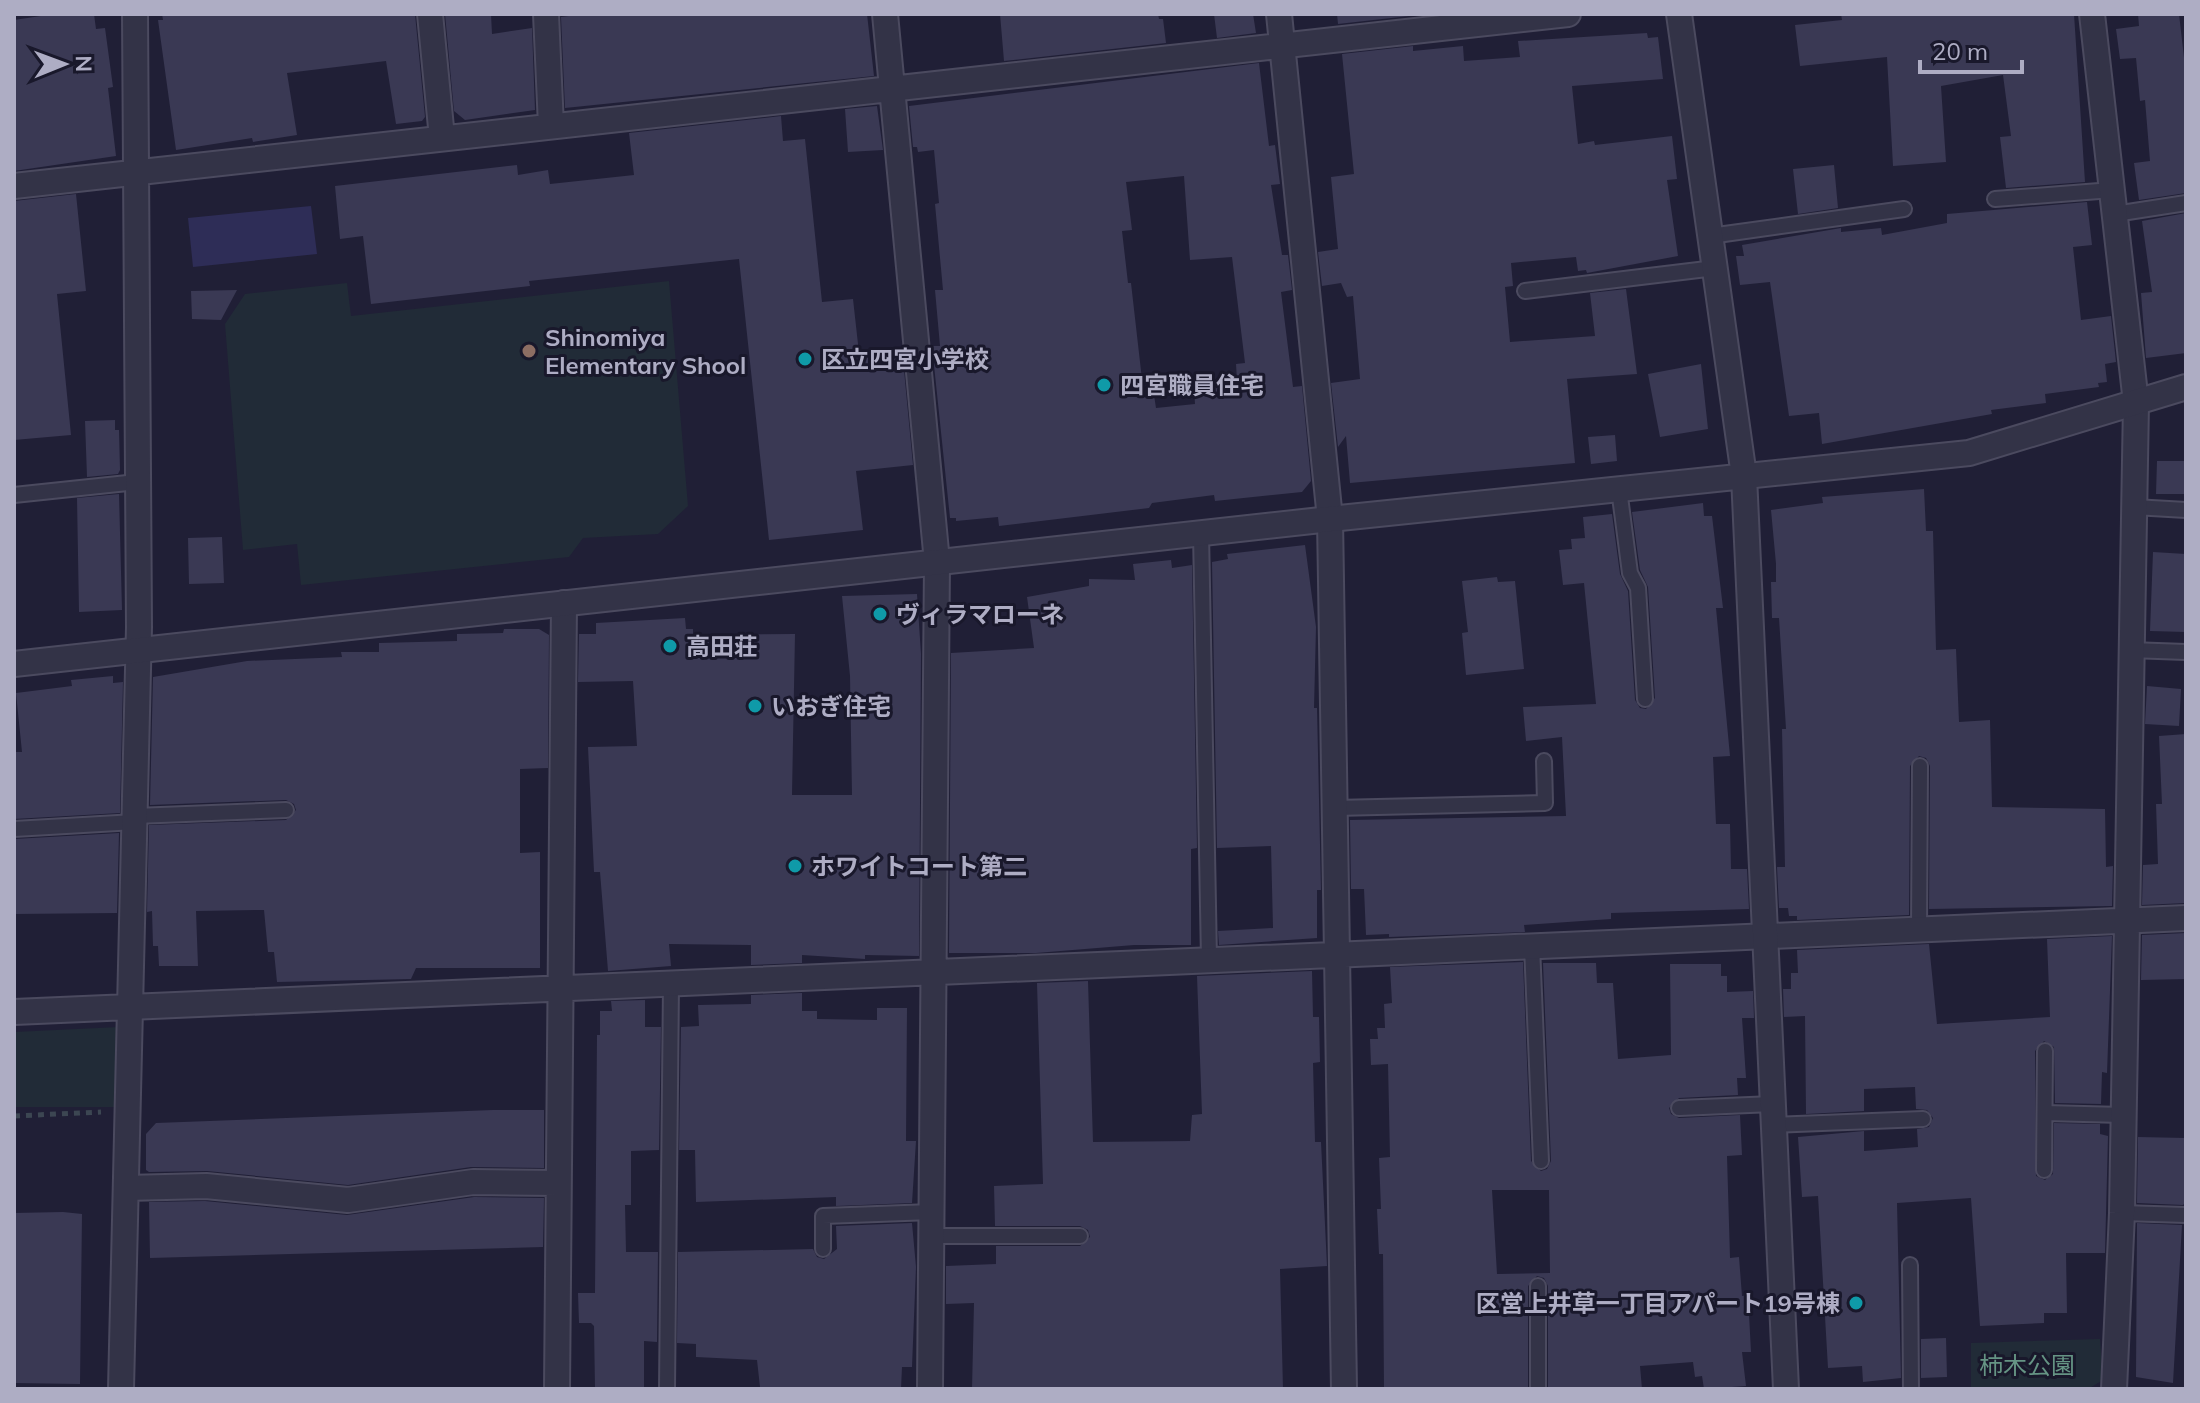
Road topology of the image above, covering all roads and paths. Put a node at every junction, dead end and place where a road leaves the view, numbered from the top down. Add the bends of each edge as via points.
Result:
1 (135, 14) edge
2 (430, 14) edge
3 (546, 14) edge
4 (885, 14) edge
5 (1279, 14) edge
6 (1568, 14) edge
7 (1679, 14) edge
8 (2092, 14) edge
9 (1282, 45) junction
10 (893, 89) junction
11 (551, 126) junction
12 (442, 138) junction
13 (136, 172) junction
14 (14, 186) edge
15 (1995, 199) dead end
16 (2113, 202) junction
17 (2186, 203) edge
18 (1904, 209) dead end
19 (1710, 236) junction
20 (1715, 268) junction
21 (1525, 291) dead end
22 (2186, 387) edge
23 (2136, 403) junction
24 (1744, 476) junction
25 (137, 482) junction
26 (1619, 489) junction
27 (14, 495) edge
28 (2134, 507) junction
29 (2186, 510) edge
30 (1330, 519) junction
31 (1201, 533) junction
32 (937, 562) junction
33 (564, 603) junction
34 (2130, 650) junction
35 (138, 651) junction
36 (2186, 652) edge
37 (14, 664) edge
38 (1645, 699) dead end
39 (1544, 761) dead end
40 (1920, 766) dead end
41 (1335, 808) junction
42 (286, 810) dead end
43 (135, 819) junction
44 (14, 829) edge
45 (2186, 918) edge
46 (2125, 920) junction
47 (1919, 929) junction
48 (1766, 935) junction
49 (1532, 946) junction
50 (1338, 953) junction
51 (1209, 959) junction
52 (935, 973) junction
53 (671, 984) junction
54 (563, 987) junction
55 (132, 1007) junction
56 (14, 1012) edge
57 (2045, 1051) dead end
58 (1679, 1108) dead end
59 (129, 1112) junction
60 (2045, 1113) junction
61 (1774, 1114) junction
62 (2123, 1115) junction
63 (14, 1116) edge
64 (1923, 1119) dead end
65 (1541, 1161) dead end
66 (2044, 1170) dead end
67 (558, 1183) junction
68 (126, 1188) junction
69 (932, 1212) junction
70 (2122, 1213) junction
71 (2186, 1215) edge
72 (931, 1236) junction
73 (1080, 1236) dead end
74 (823, 1249) dead end
75 (1910, 1265) dead end
76 (1538, 1286) dead end
77 (121, 1389) edge
78 (557, 1389) edge
79 (667, 1389) edge
80 (930, 1389) edge
81 (1344, 1389) edge
82 (1538, 1389) edge
83 (1786, 1389) edge
84 (1911, 1389) edge
85 (2114, 1389) edge

1 - 13 street
2 - 12 street
3 - 11 street
4 - 10 street
5 - 9 street
6 - 9 street
7 - 19 street
8 - 16 street
9 - 10 street
9 - 30 street
10 - 11 street
10 - 32 street
11 - 12 street
12 - 13 street
13 - 14 street
13 - 25 street
15 - 16 lane
16 - 17 lane
16 - 23 street
18 - 19 lane
19 - 20 street
20 - 21 lane
20 - 24 street
22 - 23 street
23 - 24 street via 1969,453
23 - 28 street
24 - 26 street
24 - 48 street
25 - 27 lane
25 - 35 street
26 - 30 street
26 - 38 lane via 1630,573 1638,588
28 - 29 lane
28 - 34 street
30 - 31 street
30 - 41 street
31 - 32 street
31 - 51 lane
32 - 33 street
32 - 52 street
33 - 35 street
33 - 54 street
34 - 36 lane
34 - 46 street
35 - 37 street
35 - 43 street
39 - 41 lane via 1545,803
40 - 47 lane
41 - 50 street
42 - 43 lane
43 - 44 lane
43 - 55 street
45 - 46 street
46 - 47 street
46 - 62 street
47 - 48 street
48 - 49 street
48 - 61 street
49 - 50 street
49 - 65 lane
50 - 51 street
50 - 81 street
51 - 52 street
52 - 53 street
52 - 69 street
53 - 54 street
53 - 79 lane
54 - 55 street
54 - 67 street
55 - 56 street
55 - 59 street
57 - 60 lane
58 - 61 lane
59 - 63 path
59 - 68 street
60 - 62 lane
60 - 66 lane
61 - 64 lane
61 - 83 street
62 - 70 street
67 - 68 street via 473,1182 348,1200 206,1186
67 - 78 street
68 - 77 street
69 - 72 street
69 - 74 lane via 823,1216
70 - 71 lane
70 - 85 street
72 - 73 lane
72 - 80 street
75 - 84 lane
76 - 82 lane

